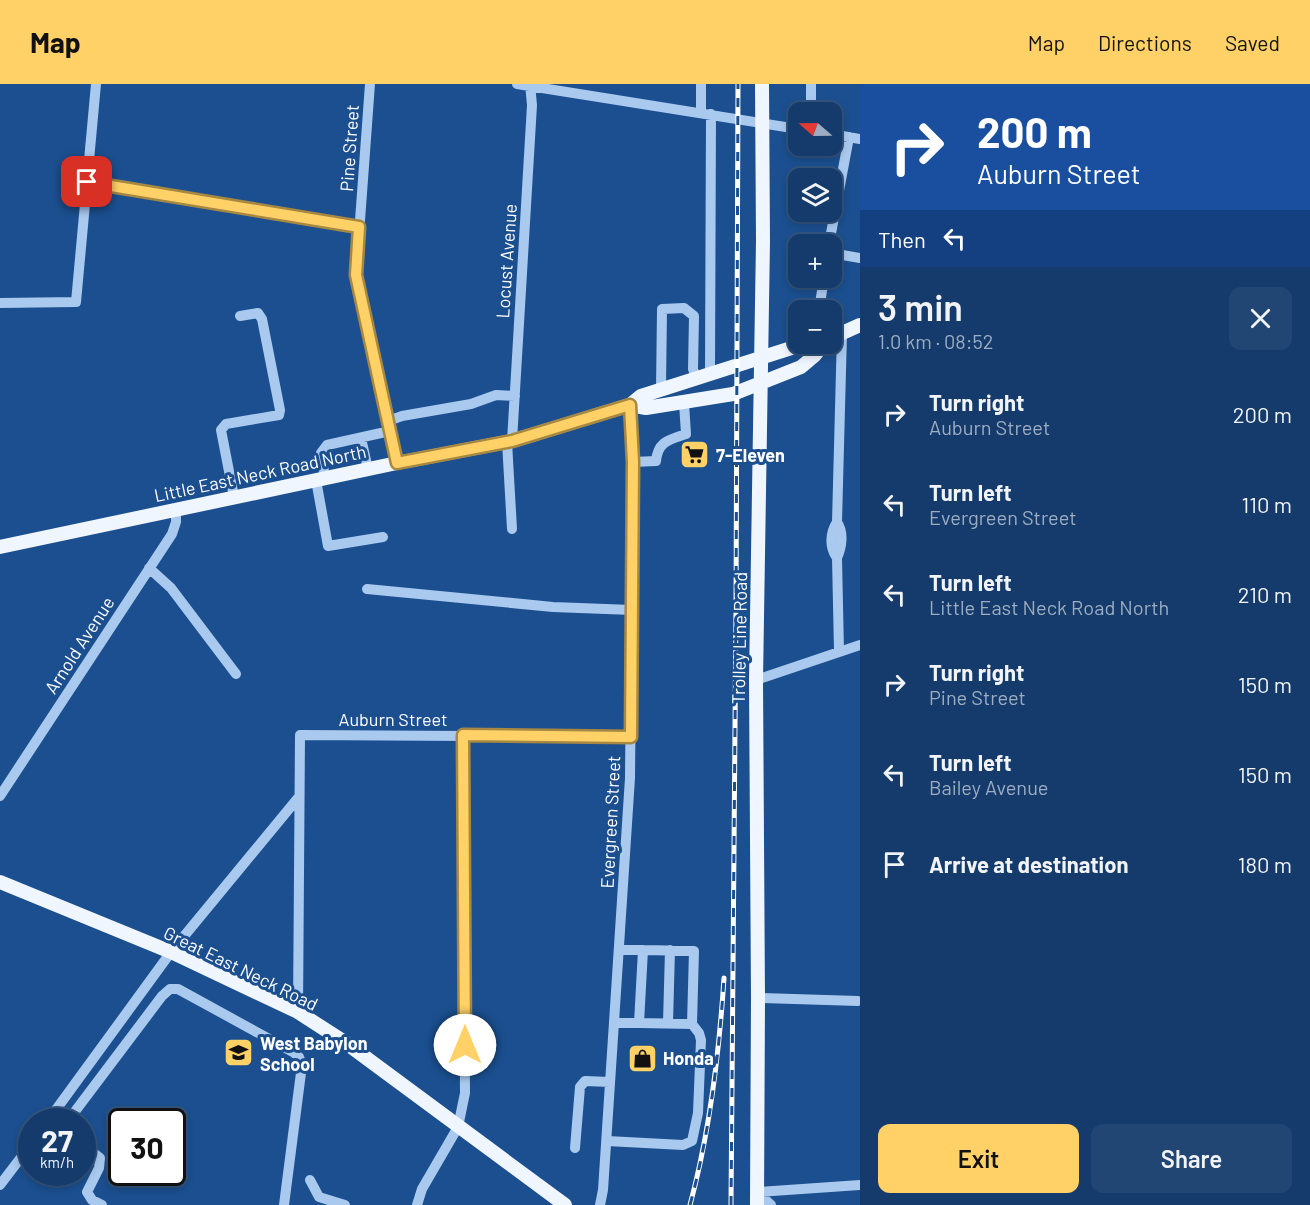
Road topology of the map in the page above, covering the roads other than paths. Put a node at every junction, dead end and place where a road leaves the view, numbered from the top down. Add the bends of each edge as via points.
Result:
1 (96, 84) edge
2 (370, 84) edge
3 (517, 84) edge
4 (701, 84) edge
5 (762, 84) edge
6 (811, 84) edge
7 (530, 85) edge
8 (811, 102) edge
9 (706, 113) junction
10 (762, 124) junction
11 (788, 128) edge
12 (854, 138) edge
13 (87, 182) junction
14 (359, 227) junction
15 (831, 234) edge
16 (842, 255) edge
17 (860, 258) edge
18 (0, 303) edge
19 (710, 312) junction
20 (240, 316) dead end
21 (694, 316) junction
22 (860, 325) edge
23 (842, 333) edge
24 (788, 348) edge
25 (816, 354) edge
26 (836, 354) edge
27 (761, 356) junction
28 (710, 373) junction
29 (696, 378) junction
30 (760, 383) junction
31 (661, 389) junction
32 (514, 396) junction
33 (684, 403) junction
34 (630, 405) junction
35 (389, 426) junction
36 (362, 438) junction
37 (509, 442) junction
38 (633, 462) junction
39 (397, 463) junction
40 (368, 469) junction
41 (320, 479) junction
42 (234, 497) junction
43 (176, 509) junction
44 (512, 529) dead end
45 (383, 537) dead end
46 (0, 547) edge
47 (149, 568) junction
48 (367, 589) dead end
49 (632, 610) junction
50 (860, 645) edge
51 (839, 651) junction
52 (236, 674) dead end
53 (756, 680) junction
54 (463, 735) junction
55 (631, 737) junction
56 (1, 791) edge
57 (298, 798) junction
58 (0, 882) edge
59 (619, 950) junction
60 (643, 950) junction
61 (670, 950) junction
62 (171, 952) junction
63 (758, 998) junction
64 (859, 1001) edge
65 (298, 1012) junction
66 (614, 1023) junction
67 (639, 1023) junction
68 (668, 1023) junction
69 (692, 1024) junction
70 (99, 1050) junction
71 (113, 1060) junction
72 (610, 1082) junction
73 (60, 1108) edge
74 (77, 1108) edge
75 (458, 1127) junction
76 (607, 1141) junction
77 (574, 1148) dead end
78 (96, 1155) edge
79 (18, 1161) edge
80 (96, 1174) edge
81 (310, 1180) dead end
82 (0, 1185) edge
83 (860, 1185) edge
84 (90, 1186) edge
85 (757, 1199) edge
86 (102, 1205) edge
87 (284, 1205) edge
88 (345, 1205) edge
89 (417, 1205) edge
90 (565, 1205) edge
91 (600, 1205) edge
92 (771, 1205) edge

1 - 13 street
2 - 14 street, Pine Street
3 - 7 street
4 - 9 street
5 - 10 main road, Trolley Line Road
6 - 8 street
7 - 9 street
7 - 32 street, Locust Avenue via 532,105
9 - 10 street
9 - 19 street
10 - 11 street
10 - 27 main road, Trolley Line Road
12 - 15 street
13 - 14 street
13 - 18 street via 76,302
14 - 35 street, Pine Street via 356,275
16 - 17 street
19 - 21 street
19 - 28 street
20 - 42 street via 258,314 262,319 280,410 279,415 226,424 221,429
21 - 29 street
21 - 31 street via 684,308 662,309
22 - 23 main road
24 - 27 main road, Little East Neck Road North
25 - 30 main road, Little East Neck Road North via 801,367
26 - 51 street via 837,522 842,549 837,558
27 - 28 main road, Little East Neck Road North
27 - 30 main road, Trolley Line Road
28 - 29 main road, Little East Neck Road North
29 - 31 main road, Little East Neck Road North
30 - 33 main road, Little East Neck Road North via 733,394
30 - 53 main road, Trolley Line Road
31 - 34 main road, Little East Neck Road North
32 - 35 street via 496,395 471,404 402,416
32 - 37 street, Locust Avenue
33 - 34 main road, Little East Neck Road North via 646,408
33 - 38 street via 686,434 666,441 657,450 656,461
34 - 37 main road, Little East Neck Road North
34 - 38 street, Evergreen Street
35 - 36 street
35 - 39 street, Pine Street
36 - 40 street
36 - 41 street via 327,445 321,453
37 - 39 main road, Little East Neck Road North
37 - 44 street, Locust Avenue
38 - 49 street, Evergreen Street
39 - 40 main road, Little East Neck Road North
40 - 41 main road, Little East Neck Road North
41 - 42 main road, Little East Neck Road North
41 - 45 street via 328,546
42 - 43 main road, Little East Neck Road North
43 - 46 main road, Little East Neck Road North
43 - 47 street, Arnold Avenue via 174,530
47 - 52 street via 171,588
47 - 56 street, Arnold Avenue
48 - 49 street via 553,607
49 - 55 street, Evergreen Street
50 - 51 street
51 - 53 street
53 - 63 main road, Trolley Line Road
54 - 55 street, Auburn Street
54 - 57 street, Auburn Street via 300,735
54 - 75 street via 465,1093
55 - 59 street, Evergreen Street
57 - 62 street
57 - 65 street
58 - 62 main road, Great East Neck Road
59 - 60 street
59 - 66 street, Evergreen Street
60 - 61 street
60 - 67 street
61 - 68 street
61 - 69 street via 694,951
62 - 65 main road, Great East Neck Road
62 - 70 street
63 - 64 street
63 - 85 main road, Trolley Line Road
65 - 75 main road, Great East Neck Road
66 - 67 street
66 - 72 street, Evergreen Street
67 - 68 street
68 - 69 street
69 - 76 street via 701,1040 698,1113 692,1141 683,1145
70 - 71 street
70 - 73 street
71 - 74 street
71 - 87 street via 170,989 178,989 299,1057 302,1065
72 - 76 street, Evergreen Street
72 - 77 street via 585,1081 580,1087
75 - 89 street
75 - 90 main road, Great East Neck Road
76 - 91 street, Evergreen Street
78 - 80 street via 100,1158
79 - 82 street
81 - 88 street via 319,1197
83 - 85 street
84 - 86 street via 87,1192 92,1200
85 - 92 street

